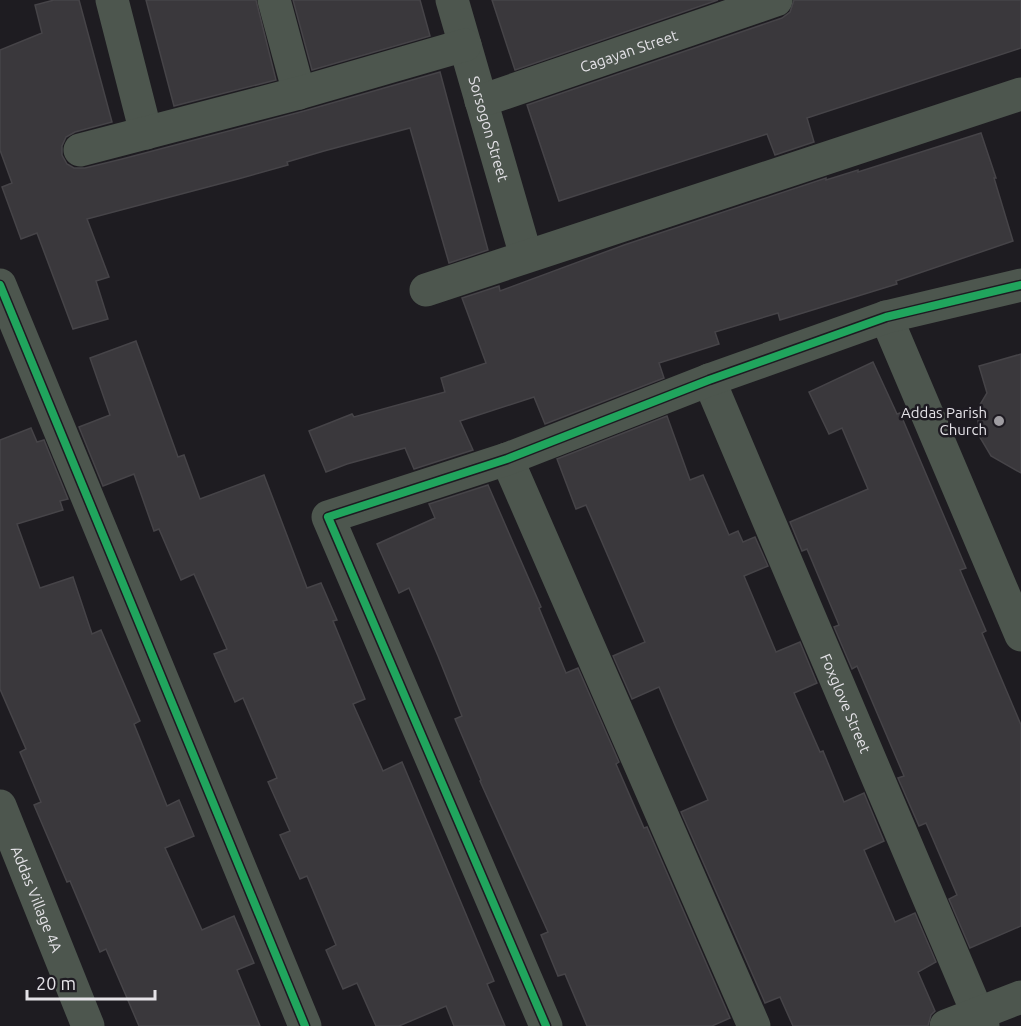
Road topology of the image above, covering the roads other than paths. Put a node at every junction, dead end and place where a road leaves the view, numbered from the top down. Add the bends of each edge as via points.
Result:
1 (112, 0) edge
2 (274, 0) edge
3 (452, 0) edge
4 (776, 0) edge
5 (465, 45) junction
6 (299, 93) junction
7 (1021, 94) edge
8 (481, 101) junction
9 (146, 133) junction
10 (80, 150) dead end
11 (526, 256) junction
12 (0, 285) edge
13 (1021, 285) edge
14 (426, 290) dead end
15 (886, 317) junction
16 (709, 380) junction
17 (507, 459) junction
18 (1021, 635) edge
19 (0, 806) edge
20 (1021, 997) edge
21 (981, 1020) edge
22 (88, 1026) edge
23 (305, 1026) edge
24 (546, 1026) edge
25 (753, 1026) edge
26 (946, 1026) edge

1 - 9 street
2 - 6 street
3 - 5 street, Sorsogon Street
4 - 8 street, Cagayan Street
5 - 6 street
5 - 8 street, Sorsogon Street
6 - 9 street
7 - 11 street
8 - 11 street, Sorsogon Street
9 - 10 street
11 - 14 street
12 - 23 street
13 - 15 street
15 - 16 street
15 - 18 street
16 - 17 street
16 - 21 street, Foxglove Street
17 - 24 street via 328,517
17 - 25 street
19 - 22 street, Addas Village 4A
20 - 21 street
21 - 26 street

